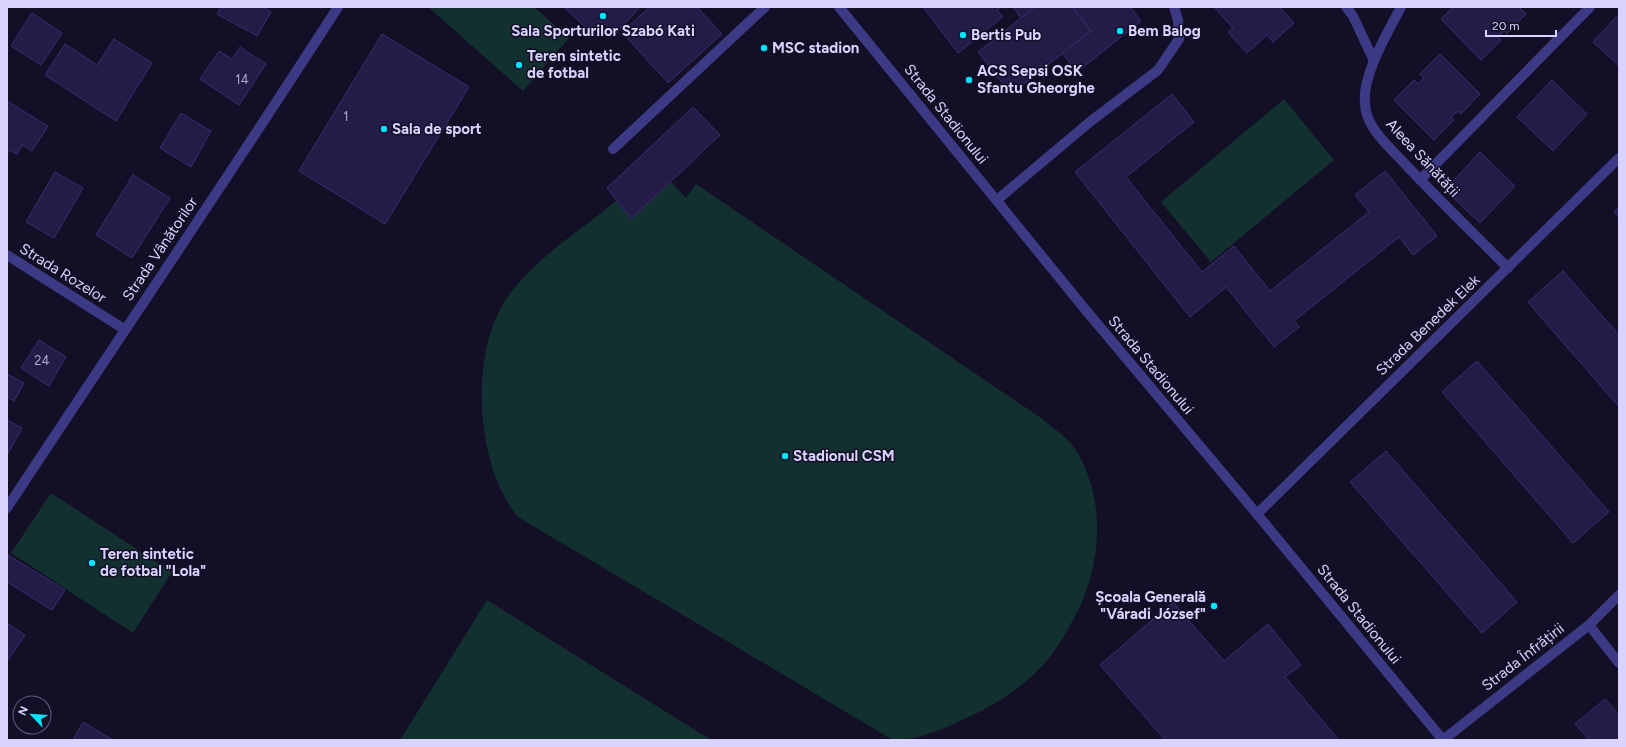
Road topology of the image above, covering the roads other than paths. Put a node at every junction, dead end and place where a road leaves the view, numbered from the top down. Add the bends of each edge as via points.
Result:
1 (338, 7) edge
2 (765, 7) edge
3 (839, 7) edge
4 (1174, 7) edge
5 (1346, 7) edge
6 (1401, 7) edge
7 (1590, 7) edge
8 (1374, 61) junction
9 (613, 149) dead end
10 (1619, 158) edge
11 (1420, 180) junction
12 (997, 200) junction
13 (7, 255) edge
14 (1508, 268) junction
15 (124, 330) junction
16 (7, 508) edge
17 (1257, 514) junction
18 (1619, 594) edge
19 (1589, 625) junction
20 (1619, 663) edge
21 (1443, 740) edge

1 - 15 street, Strada Vânătorilor
2 - 9 street
3 - 12 street, Strada Stadionului
4 - 12 street via 1179,38 1158,70 1091,121
5 - 8 street via 1353,16
6 - 8 street, Aleea Sănătății
7 - 11 street
8 - 11 street, Aleea Sănătății via 1364,102 1367,115 1378,135
10 - 14 street, Strada Benedek Elek
11 - 14 street, Aleea Sănătății
12 - 17 street, Strada Stadionului
13 - 15 street, Strada Rozelor
14 - 17 street, Strada Benedek Elek
15 - 16 street, Strada Vânătorilor
17 - 21 street, Strada Stadionului
18 - 19 street, Strada Înfrățirii
19 - 20 street
19 - 21 street, Strada Înfrățirii

